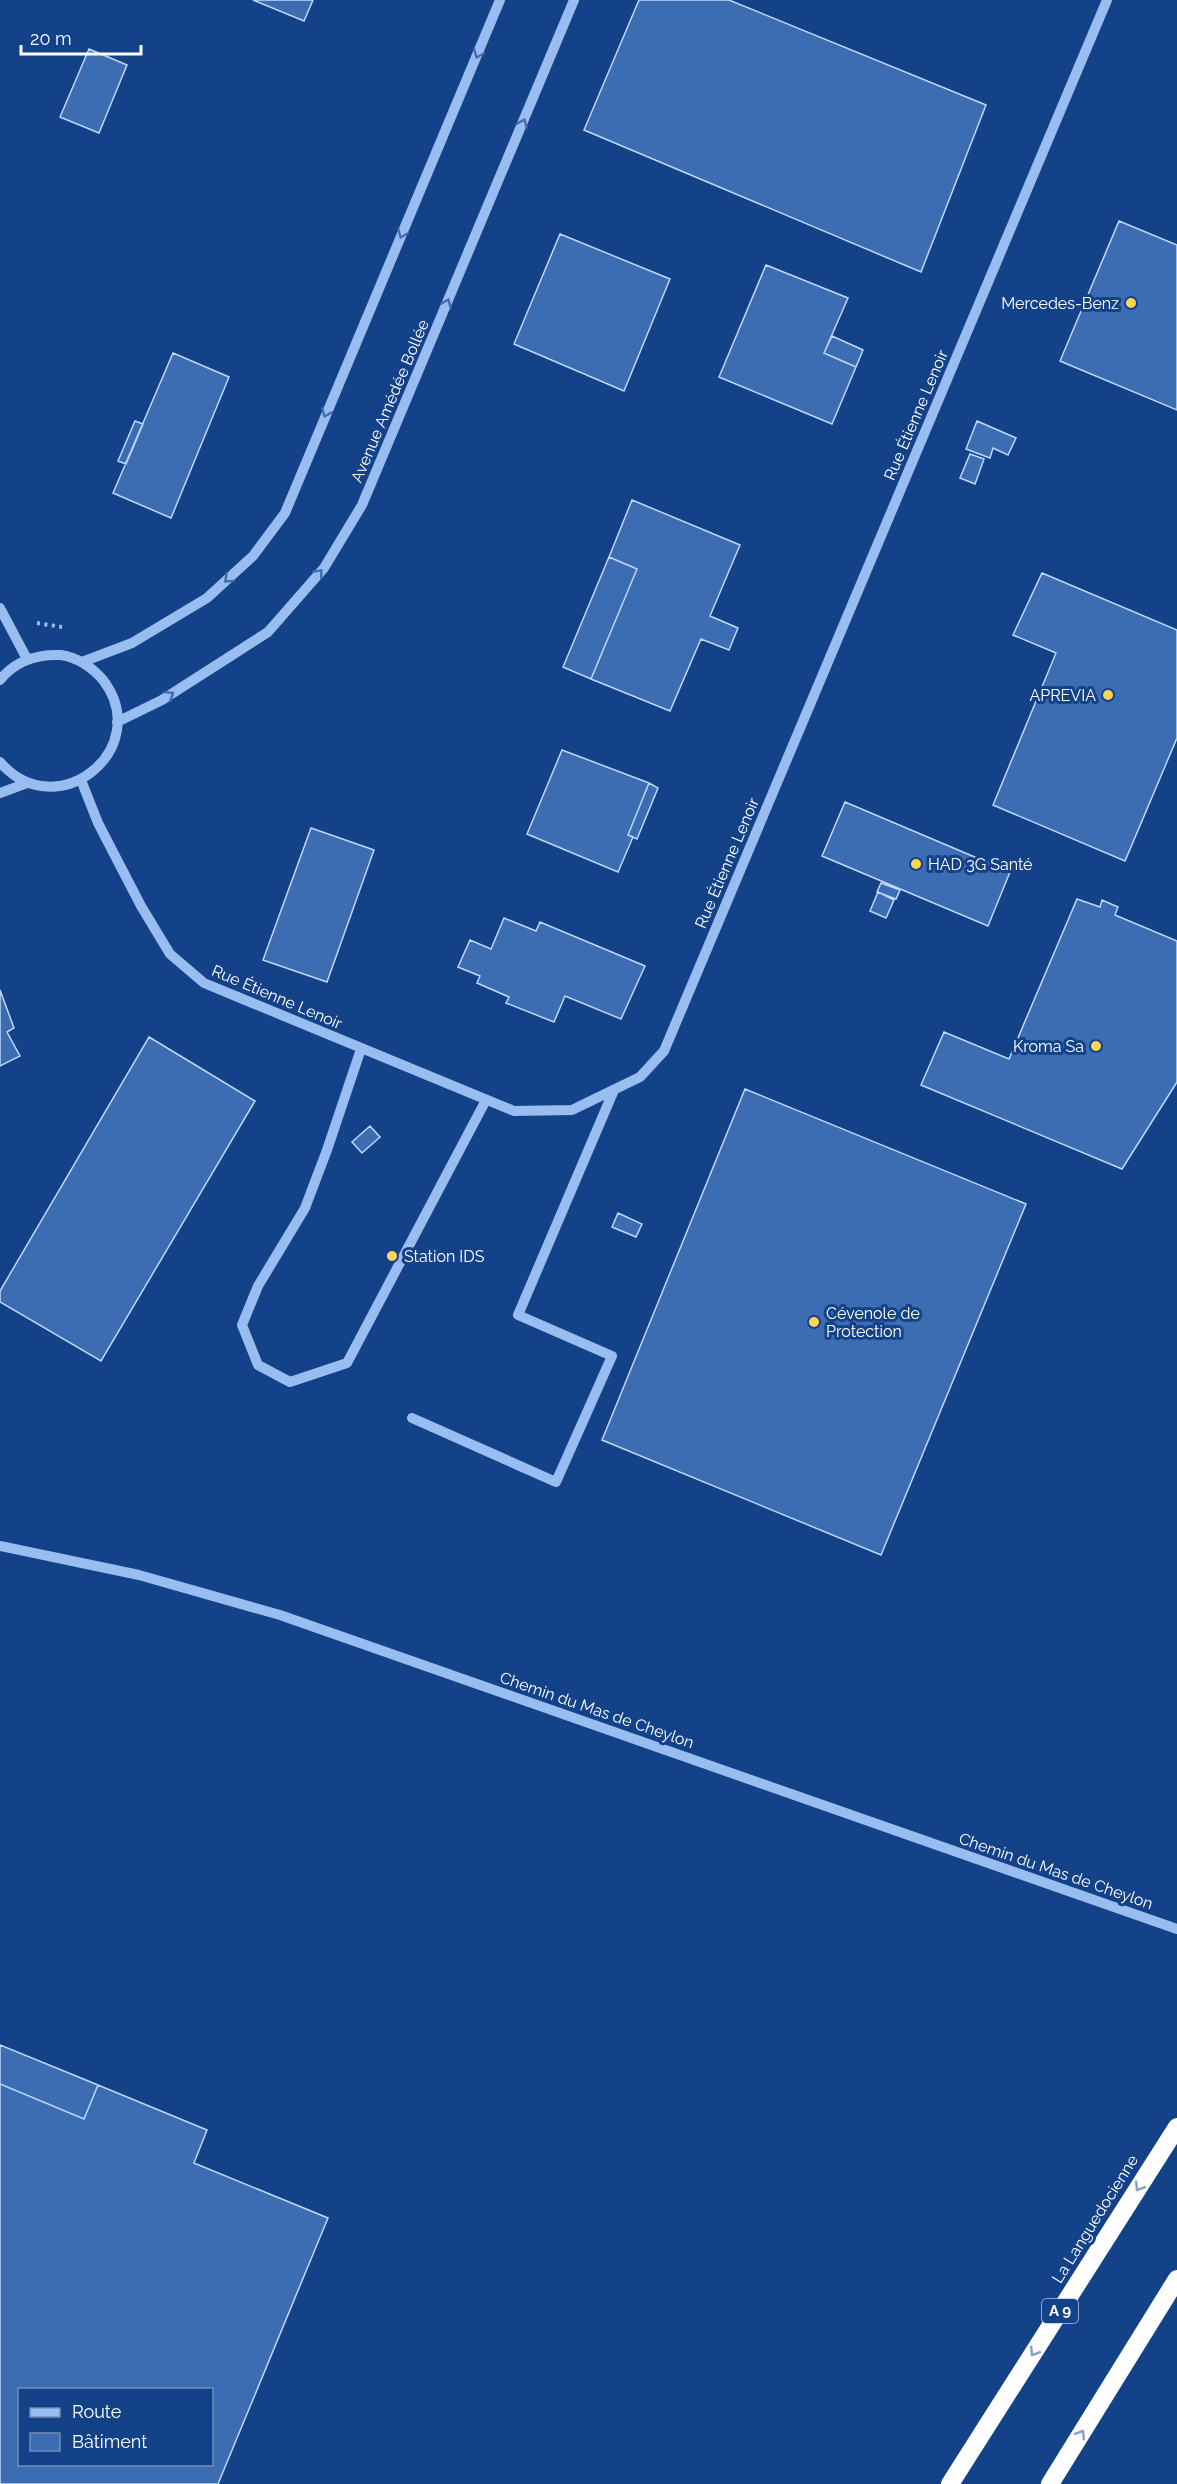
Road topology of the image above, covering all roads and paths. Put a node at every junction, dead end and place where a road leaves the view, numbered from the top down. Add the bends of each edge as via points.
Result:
1 (500, 0) edge
2 (574, 0) edge
3 (1107, 0) edge
4 (0, 608) edge
5 (71, 629) dead end
6 (11, 630) junction
7 (27, 659) junction
8 (82, 662) junction
9 (0, 680) edge
10 (117, 722) junction
11 (0, 762) edge
12 (81, 780) junction
13 (27, 783) junction
14 (0, 793) edge
15 (361, 1048) junction
16 (614, 1090) junction
17 (486, 1100) junction
18 (412, 1418) dead end
19 (0, 1546) edge
20 (1172, 1927) edge
21 (1177, 2127) edge
22 (1177, 2279) edge
23 (950, 2484) edge
24 (1050, 2484) edge

1 -> 8 street via 285,513 254,555 207,598 132,643
10 -> 2 street, Avenue Amédée Bollée via 162,700 268,632 324,568 362,505
3 - 16 street, Rue Étienne Lenoir via 664,1051 640,1077
4 - 6 street
5 - 6 path via 40,622
6 - 7 street
7 - 8 street via 64,656
7 - 9 street
8 - 10 street via 97,672 108,687
10 - 12 street via 108,756
11 - 13 street
12 - 13 street via 64,786
12 - 15 street, Rue Étienne Lenoir via 98,823 170,954 204,983
13 - 14 street
15 - 17 street, Rue Étienne Lenoir
15 - 17 street via 305,1208 258,1286 243,1325 258,1365 290,1382 346,1363
16 - 17 street, Rue Étienne Lenoir via 572,1110 514,1111
16 - 18 street via 518,1315 612,1356 556,1482
19 - 20 street, Chemin du Mas de Cheylon via 139,1575 280,1615
21 -> 23 highway, La Languedocienne / A 9
24 -> 22 highway

